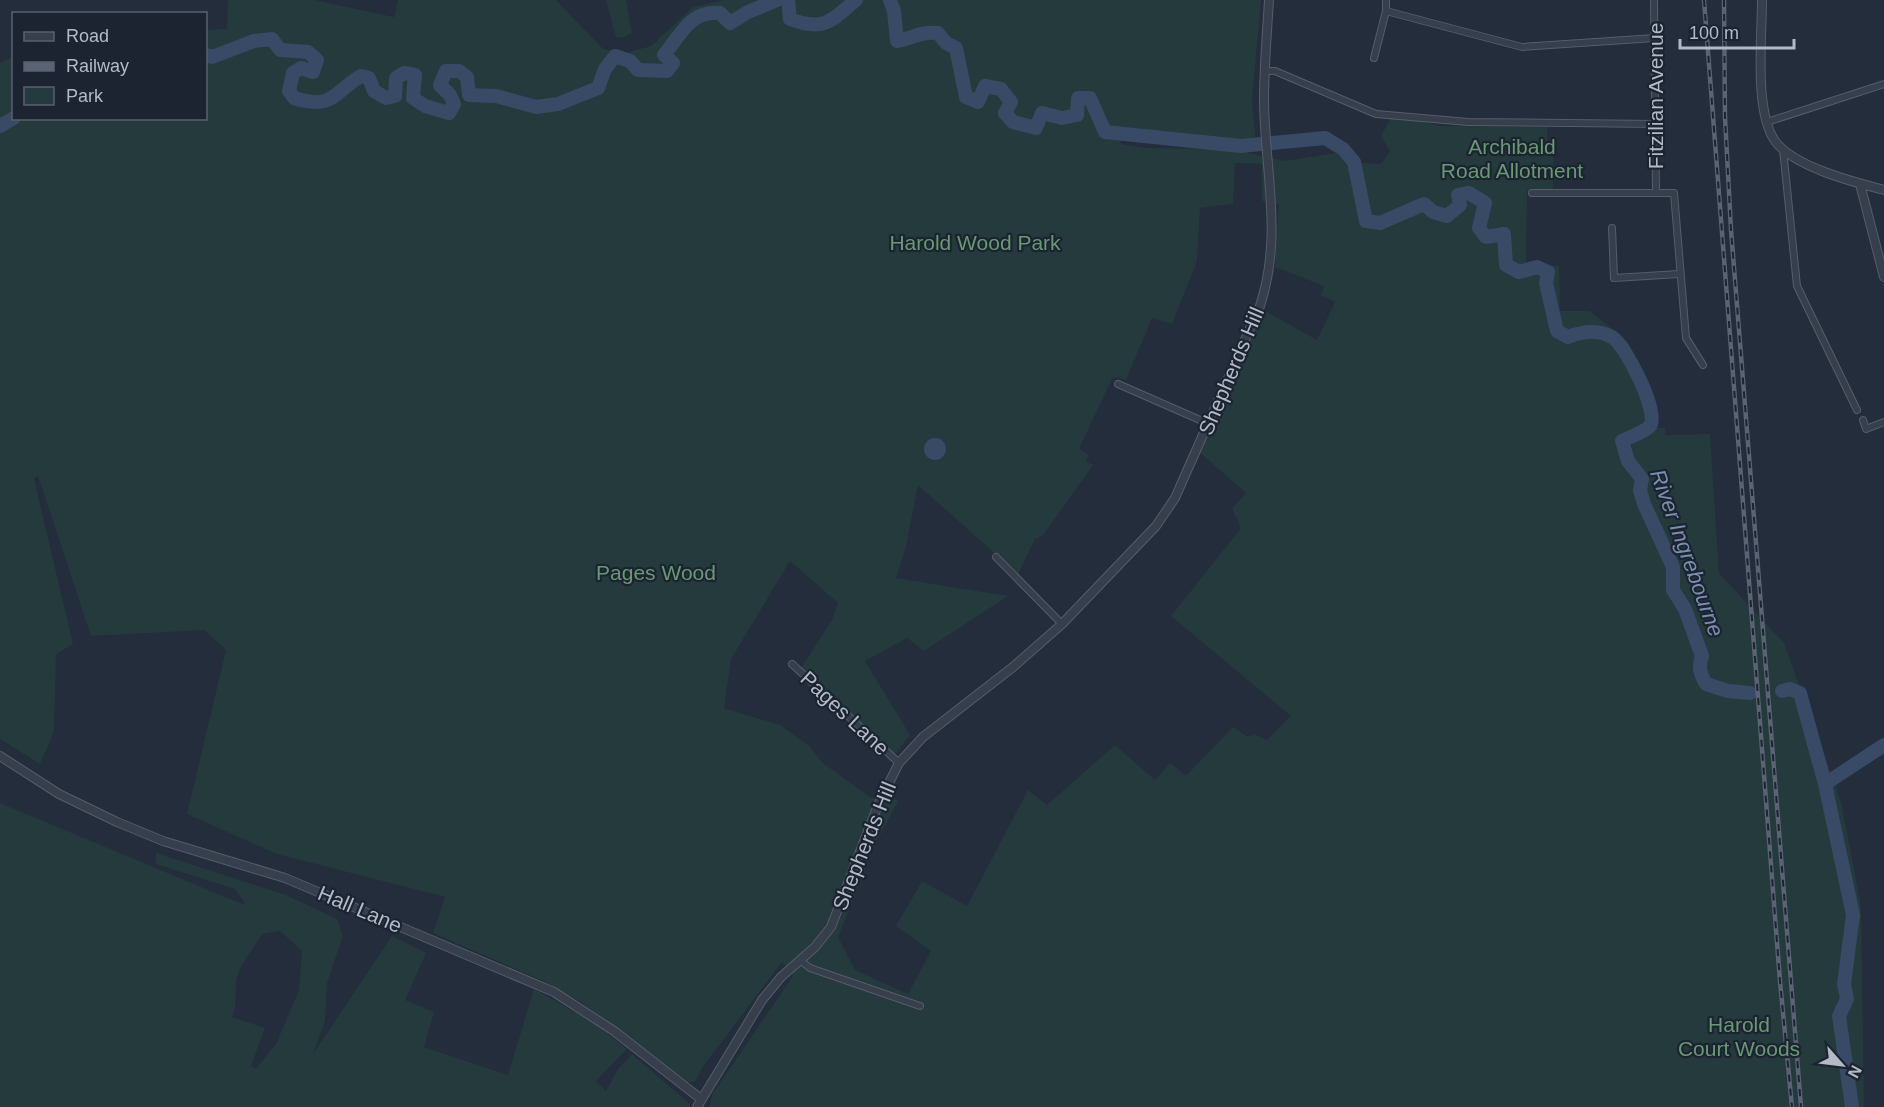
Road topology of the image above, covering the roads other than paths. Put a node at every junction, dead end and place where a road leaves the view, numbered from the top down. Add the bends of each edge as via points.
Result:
1 (1269, 0) edge
2 (1386, 0) edge
3 (1654, 0) edge
4 (1762, 0) edge
5 (1386, 11) junction
6 (1655, 38) junction
7 (1374, 58) dead end
8 (1265, 71) junction
9 (1884, 84) edge
10 (1767, 122) junction
11 (1656, 124) junction
12 (1783, 149) junction
13 (1860, 184) junction
14 (1884, 190) edge
15 (1656, 192) junction
16 (1532, 193) dead end
17 (1612, 228) dead end
18 (1679, 274) junction
19 (1884, 277) edge
20 (1703, 365) dead end
21 (1118, 384) dead end
22 (1857, 410) dead end
23 (1863, 420) dead end
24 (1884, 422) edge
25 (1209, 424) junction
26 (996, 557) dead end
27 (1062, 624) junction
28 (792, 664) dead end
29 (0, 756) edge
30 (899, 763) junction
31 (800, 960) junction
32 (920, 1006) dead end
33 (699, 1103) edge

1 - 8 street, Shepherds Hill
2 - 5 street
3 - 6 street, Fitzilian Avenue
4 - 10 street
5 - 6 street via 1522,47
5 - 7 street
6 - 11 street, Fitzilian Avenue
8 - 11 street via 1275,71 1376,114 1468,122
8 - 25 street, Shepherds Hill via 1273,238 1268,281
9 - 10 street
10 - 12 street via 1774,140
11 - 15 street, Fitzilian Avenue
12 - 13 street
12 - 22 street via 1797,286
13 - 14 street
13 - 19 street
15 - 16 street
15 - 18 street via 1674,193
17 - 18 street via 1614,278
18 - 20 street via 1686,338
21 - 25 street
23 - 24 street via 1866,429
25 - 27 street, Shepherds Hill via 1166,513
26 - 27 street
27 - 30 street, Shepherds Hill via 923,737
28 - 30 street, Pages Lane
29 - 33 street, Hall Lane via 59,794 117,822 163,841 285,878 554,992 615,1031
30 - 31 street, Shepherds Hill via 878,805 831,927
31 - 32 street via 810,968
31 - 33 street, Shepherds Hill via 762,1000

